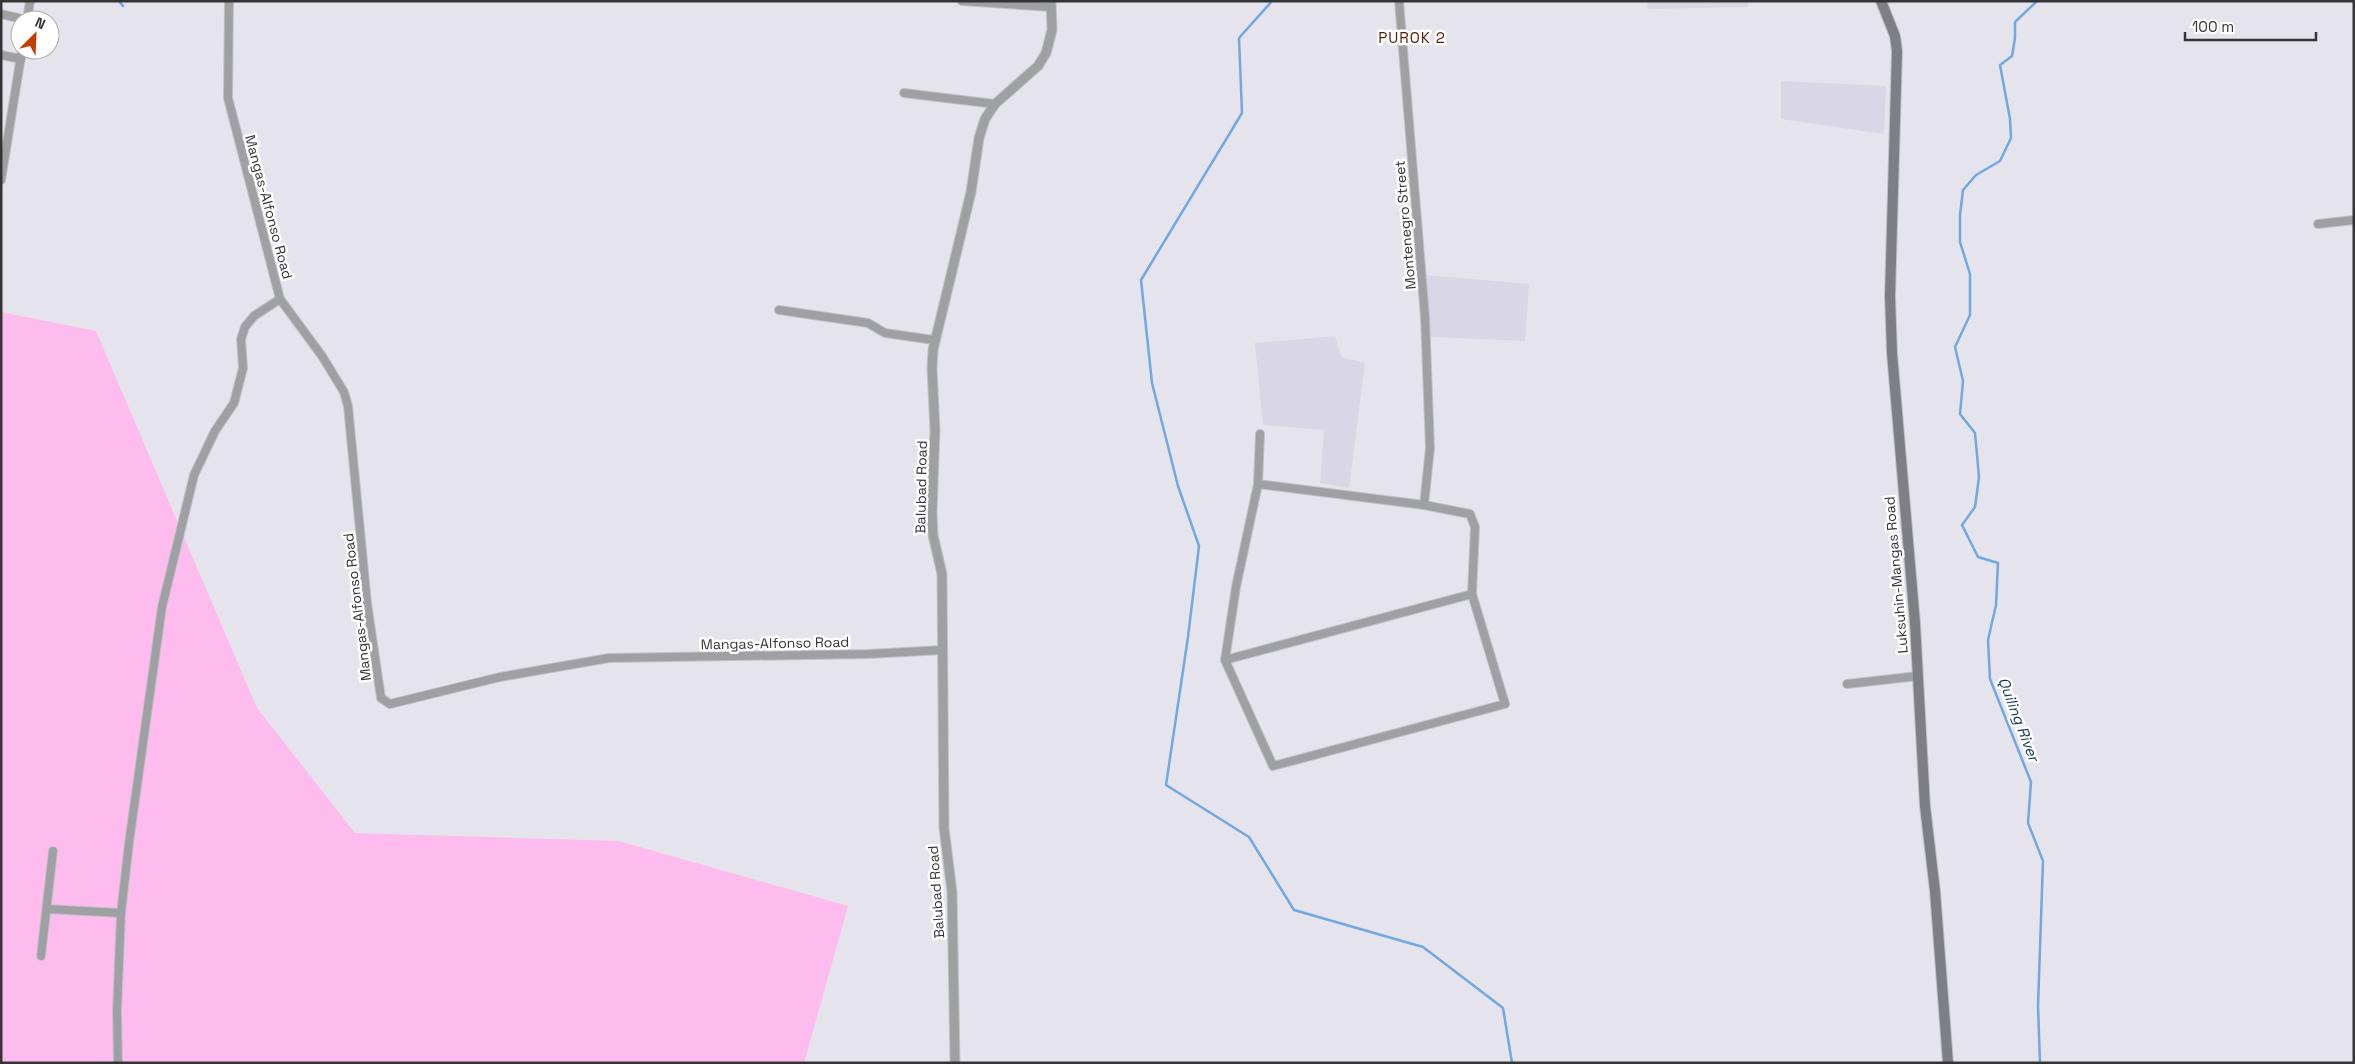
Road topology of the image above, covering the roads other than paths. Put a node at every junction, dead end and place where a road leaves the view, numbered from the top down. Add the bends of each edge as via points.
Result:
1 (229, 1) edge
2 (962, 1) edge
3 (1398, 1) edge
4 (1881, 1) edge
5 (1051, 4) edge
6 (21, 60) edge
7 (904, 93) dead end
8 (995, 104) junction
9 (1, 180) edge
10 (2354, 220) edge
11 (2318, 224) dead end
12 (280, 299) junction
13 (779, 310) dead end
14 (934, 340) junction
15 (1260, 434) dead end
16 (1258, 484) junction
17 (1424, 505) junction
18 (1472, 594) junction
19 (943, 650) junction
20 (1225, 660) junction
21 (1918, 676) junction
22 (1847, 684) dead end
23 (53, 851) dead end
24 (47, 909) junction
25 (122, 913) junction
26 (42, 956) dead end
27 (118, 1063) edge
28 (955, 1063) edge
29 (1948, 1063) edge

1 - 12 street, Mangas-Alfonso Road via 228,98
2 - 5 street
3 - 17 street, Montenegro Street via 1425,317 1430,448
4 - 21 main road, Luksuhin-Mangas Road via 1895,36 1897,85 1890,296 1892,353
5 - 8 street, Balubad Road via 1051,39 1046,53 1038,66
6 - 9 street
7 - 8 street
8 - 14 street, Balubad Road via 985,119 979,138 971,192
10 - 11 street
12 - 19 street, Mangas-Alfonso Road via 322,356 344,392 348,406 367,603 381,698 390,704 500,677 609,658
12 - 25 street via 254,316 245,327 241,339 243,368 234,403 194,475 162,607 128,843
13 - 14 street via 868,323 885,333
14 - 19 street, Balubad Road via 932,513 933,535 942,574
15 - 16 street
16 - 17 street
16 - 20 street via 1236,587
17 - 18 street via 1463,511 1473,519
18 - 20 street
18 - 20 street via 1505,704 1274,766
19 - 28 street, Balubad Road via 944,828 952,892
21 - 22 street
21 - 29 main road, Luksuhin-Mangas Road via 1925,806
23 - 24 street
24 - 25 street
24 - 26 street
25 - 27 street

